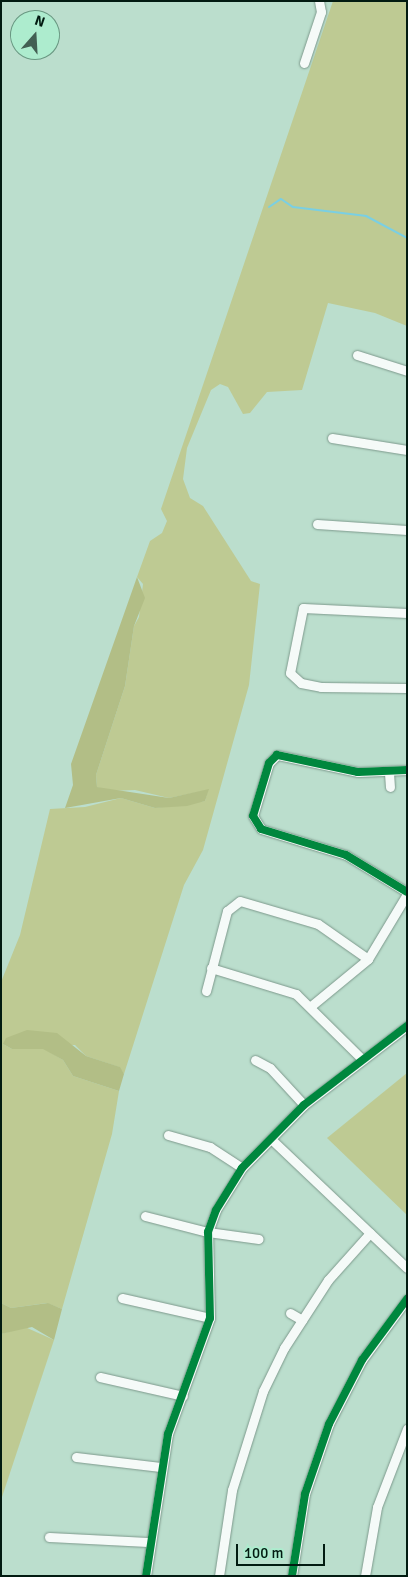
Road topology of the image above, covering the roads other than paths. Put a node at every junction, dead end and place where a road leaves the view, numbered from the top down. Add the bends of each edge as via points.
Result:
1 (319, 1) edge
2 (304, 63) dead end
3 (357, 355) dead end
4 (407, 371) edge
5 (332, 438) dead end
6 (407, 450) edge
7 (317, 524) dead end
8 (407, 530) edge
9 (407, 613) edge
10 (407, 688) edge
11 (407, 770) edge
12 (388, 773) junction
13 (390, 786) dead end
14 (407, 893) edge
15 (368, 959) junction
16 (211, 968) junction
17 (206, 991) dead end
18 (311, 1006) junction
19 (407, 1026) edge
20 (361, 1058) junction
21 (254, 1060) dead end
22 (304, 1105) junction
23 (168, 1136) dead end
24 (271, 1139) junction
25 (242, 1168) junction
26 (145, 1216) dead end
27 (208, 1232) junction
28 (370, 1233) junction
29 (259, 1239) dead end
30 (407, 1268) edge
31 (122, 1298) dead end
32 (407, 1299) edge
33 (290, 1313) dead end
34 (210, 1318) junction
35 (302, 1320) junction
36 (100, 1377) dead end
37 (183, 1396) junction
38 (407, 1429) edge
39 (76, 1457) dead end
40 (160, 1467) junction
41 (49, 1537) dead end
42 (148, 1542) junction
43 (146, 1576) edge
44 (219, 1576) edge
45 (292, 1576) edge
46 (365, 1576) edge

1 - 2 street via 321,12
3 - 4 street
5 - 6 street
7 - 8 street
9 - 10 street via 303,608 290,673 294,679 322,687
11 - 12 street
12 - 13 street
12 - 14 street via 323,767 282,756 272,758 254,816 256,824 346,855
14 - 15 street
15 - 16 street via 318,924 240,901 232,903
15 - 18 street
16 - 17 street
16 - 18 street via 280,987
18 - 20 street
19 - 20 street
20 - 22 street
21 - 22 street via 270,1068
22 - 24 street
23 - 25 street via 210,1147
24 - 25 street
24 - 28 street
25 - 27 street via 222,1198
26 - 27 street
27 - 29 street
27 - 34 street
28 - 30 street
28 - 35 street via 328,1280
31 - 34 street
32 - 45 street via 362,1360 330,1424 305,1494
33 - 35 street
34 - 37 street
35 - 44 street via 284,1348 250,1428 232,1490
36 - 37 street
37 - 40 street
38 - 46 street via 377,1507
39 - 40 street
40 - 42 street
41 - 42 street
42 - 43 street

